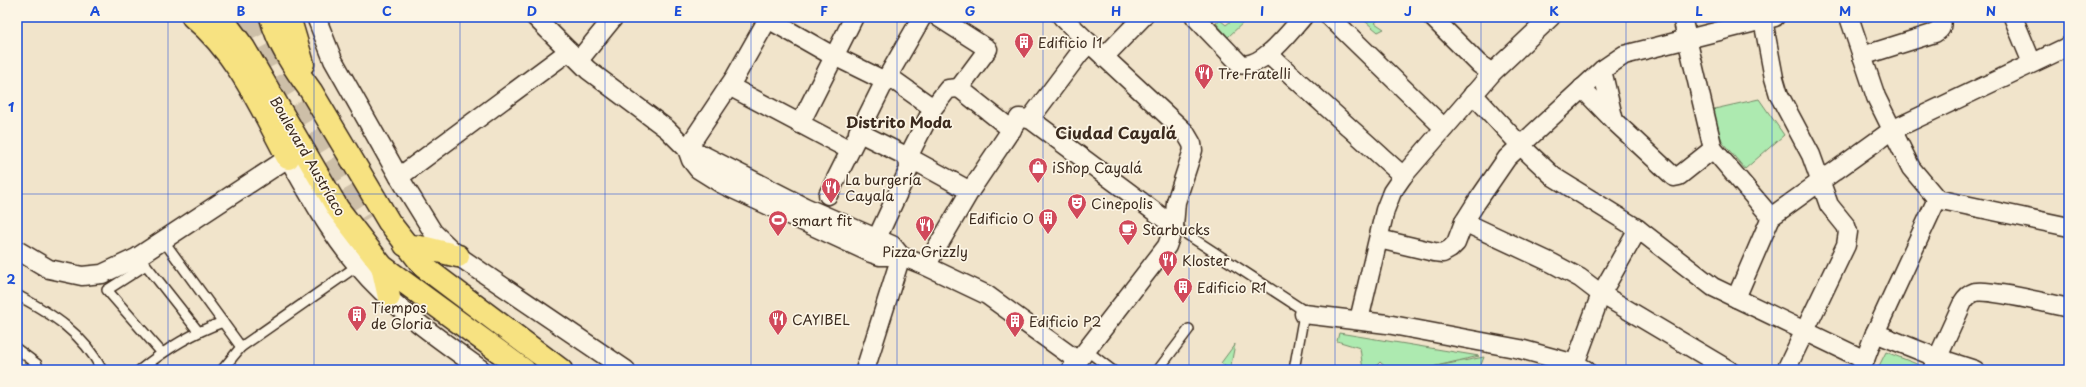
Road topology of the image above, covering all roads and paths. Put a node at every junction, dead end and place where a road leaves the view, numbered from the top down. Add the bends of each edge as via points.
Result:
1 (193, 17) edge
2 (199, 17) edge
3 (221, 17) edge
4 (271, 17) edge
5 (289, 17) edge
6 (316, 17) edge
7 (535, 17) edge
8 (614, 17) edge
9 (854, 17) edge
10 (922, 17) edge
11 (938, 17) edge
12 (1062, 17) edge
13 (1143, 17) edge
14 (1195, 17) edge
15 (1303, 17) edge
16 (1330, 17) edge
17 (1432, 17) edge
18 (1551, 17) edge
19 (1682, 17) edge
20 (1849, 17) edge
21 (1940, 17) edge
22 (2013, 17) edge
23 (768, 18) edge
24 (1769, 18) edge
25 (236, 37) junction
26 (1687, 40) junction
27 (1088, 42) junction
28 (2069, 46) edge
29 (1268, 54) junction
30 (574, 56) junction
31 (834, 56) junction
32 (1862, 56) junction
33 (1104, 57) junction
34 (2032, 63) junction
35 (1602, 70) junction
36 (1492, 73) junction
37 (886, 79) junction
38 (730, 86) junction
39 (959, 88) junction
40 (1582, 88) junction
41 (311, 90) junction
42 (1472, 94) junction
43 (934, 108) junction
44 (1030, 119) junction
45 (1614, 121) junction
46 (800, 124) junction
47 (1444, 128) junction
48 (1012, 130) junction
49 (1892, 130) junction
50 (858, 132) junction
51 (1520, 145) junction
52 (1713, 149) junction
53 (687, 150) junction
54 (850, 150) junction
55 (908, 157) junction
56 (288, 158) junction
57 (1403, 176) junction
58 (399, 177) junction
59 (1821, 181) junction
60 (970, 191) junction
61 (1937, 199) junction
62 (822, 210) junction
63 (1771, 217) junction
64 (365, 220) tunnel mouth
65 (1464, 222) junction
66 (1174, 226) junction
67 (2069, 227) edge
68 (1638, 229) junction
69 (877, 238) junction
70 (1379, 239) junction
71 (163, 240) junction
72 (405, 245) junction
73 (17, 250) edge
74 (458, 256) junction
75 (901, 256) junction
76 (357, 266) junction
77 (382, 266) junction
78 (926, 266) junction
79 (1601, 294) junction
80 (17, 295) edge
81 (389, 297) junction
82 (1736, 298) junction
83 (438, 306) junction
84 (2069, 308) edge
85 (1304, 314) junction
86 (1359, 320) junction
87 (223, 322) junction
88 (1189, 329) dead end
89 (198, 331) junction
90 (1805, 332) junction
91 (1875, 333) junction
92 (241, 347) junction
93 (17, 349) edge
94 (162, 353) junction
95 (1078, 360) edge
96 (37, 364) dead end
97 (1935, 364) edge
98 (1863, 365) edge
99 (1581, 367) edge
100 (102, 370) edge
101 (140, 370) edge
102 (222, 370) edge
103 (481, 370) edge
104 (524, 370) edge
105 (561, 370) edge
106 (626, 370) edge
107 (865, 370) edge
108 (1112, 370) edge
109 (1158, 370) edge
110 (1294, 370) edge
111 (1729, 370) edge
112 (1786, 370) edge
113 (1975, 370) edge

1 - 56 main road via 224,49 244,76
2 - 25 main road
3 - 25 main road, Boulevard Austríaco
4 - 41 main road via 274,30 296,71
5 - 41 main road
6 - 58 street via 333,60
7 - 30 street
8 - 30 street
9 - 31 street
10 - 37 street
11 - 39 street via 988,49
12 - 27 street
13 - 33 street
14 - 29 street via 1240,64 1250,65
15 - 29 street
16 - 47 street
17 - 36 street via 1479,64
18 - 36 street
19 - 26 street
20 - 32 street
21 - 32 street via 1942,26 1935,33
22 - 34 street
23 - 31 street
23 - 38 street
24 - 26 street
24 - 59 street via 1774,78 1779,95 1811,155
25 - 77 main road, Boulevard Austríaco via 270,90 338,209
26 - 35 street via 1624,56
26 - 52 street
27 - 33 lane
27 - 44 street
28 - 34 street
29 - 57 street
30 - 53 street via 588,70 667,129
30 - 58 street
31 - 37 street
31 - 46 street
32 - 49 street via 1876,97
33 - 66 lane via 1185,132 1192,144 1193,150 1176,202
34 - 49 street
35 - 40 street
35 - 45 street
36 - 42 street
37 - 43 street
37 - 50 street
38 - 46 street
38 - 53 street
39 - 43 street via 948,89
39 - 48 street
40 - 45 street
40 - 51 street
41 - 72 main road via 388,222
42 - 47 street
42 - 51 street
43 - 55 street
44 - 48 street via 1019,118
44 - 66 street
45 - 52 street via 1674,177 1679,176
46 - 54 street
47 - 57 street
48 - 60 street
49 - 59 street
49 - 61 street via 1911,168
50 - 54 street
50 - 55 street
51 - 65 street via 1507,158
51 - 68 street via 1554,178
52 - 63 street
53 - 62 street via 698,169 722,184
54 - 62 street
55 - 60 street
55 - 69 street via 909,169
56 - 71 street
56 - 76 street via 327,224
57 - 70 street via 1392,192
58 - 74 street via 433,232
59 - 63 street
59 - 90 street via 1829,204 1846,226 1848,238
60 - 78 street
61 - 67 street
61 - 91 street
62 - 69 street
62 - 75 street via 871,253 880,256
63 - 82 street
64 - 83 main road via 386,248
65 - 70 street via 1456,243 1443,253
65 - 79 street via 1552,263 1593,286
66 - 85 lane via 1274,290 1300,308
66 - 95 street via 1167,246
68 - 79 street
68 - 82 street via 1713,287
69 - 75 street via 892,245
70 - 86 street
71 - 73 street via 136,258 102,274 82,276 49,269
71 - 87 lane
72 - 74 main road
72 - 105 main road via 435,276
74 - 106 street
75 - 78 street
75 - 107 street
76 - 81 street
76 - 92 lane
77 - 81 main road
77 - 83 main road, Boulevard Austríaco
78 - 95 street via 987,295
79 - 99 street
79 - 111 street
80 - 100 lane via 58,320 86,344
81 - 103 street
82 - 90 street
83 - 104 main road, Boulevard Austríaco
84 - 97 street via 1975,292 1968,295 1963,302
85 - 86 street
85 - 110 lane
86 - 99 street via 1520,349
87 - 89 lane
87 - 92 lane
88 - 109 lane
89 - 94 lane
89 - 94 lane via 146,265 108,290
90 - 98 street
90 - 112 street
91 - 97 street
91 - 98 street
92 - 102 lane
93 - 96 lane
94 - 101 lane
95 - 108 lane
97 - 113 street

